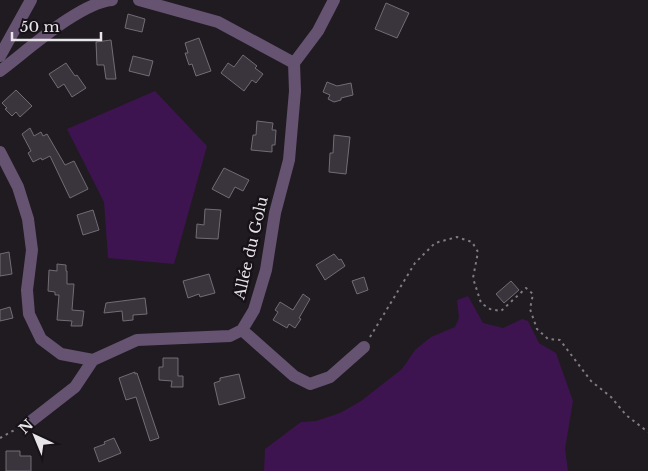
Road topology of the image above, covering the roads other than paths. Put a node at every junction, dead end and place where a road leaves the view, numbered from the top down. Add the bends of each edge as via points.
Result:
1 (31, 0) edge
2 (112, 0) edge
3 (139, 0) edge
4 (334, 0) edge
5 (0, 56) edge
6 (294, 63) junction
7 (0, 71) edge
8 (0, 152) edge
9 (242, 330) junction
10 (364, 348) road end
11 (92, 360) junction
12 (30, 422) road end

1 - 5 street
2 - 7 street via 102,1 73,15
3 - 6 street via 218,22
4 - 6 street via 318,31
6 - 9 street, Allée du Golu via 290,160 275,214 266,270 254,310
8 - 11 street via 18,187 28,219 32,250 27,290 29,314 41,339 60,354
9 - 10 street via 294,376 310,384 330,377
9 - 11 street via 230,336 210,338 137,340
11 - 12 street via 75,387

